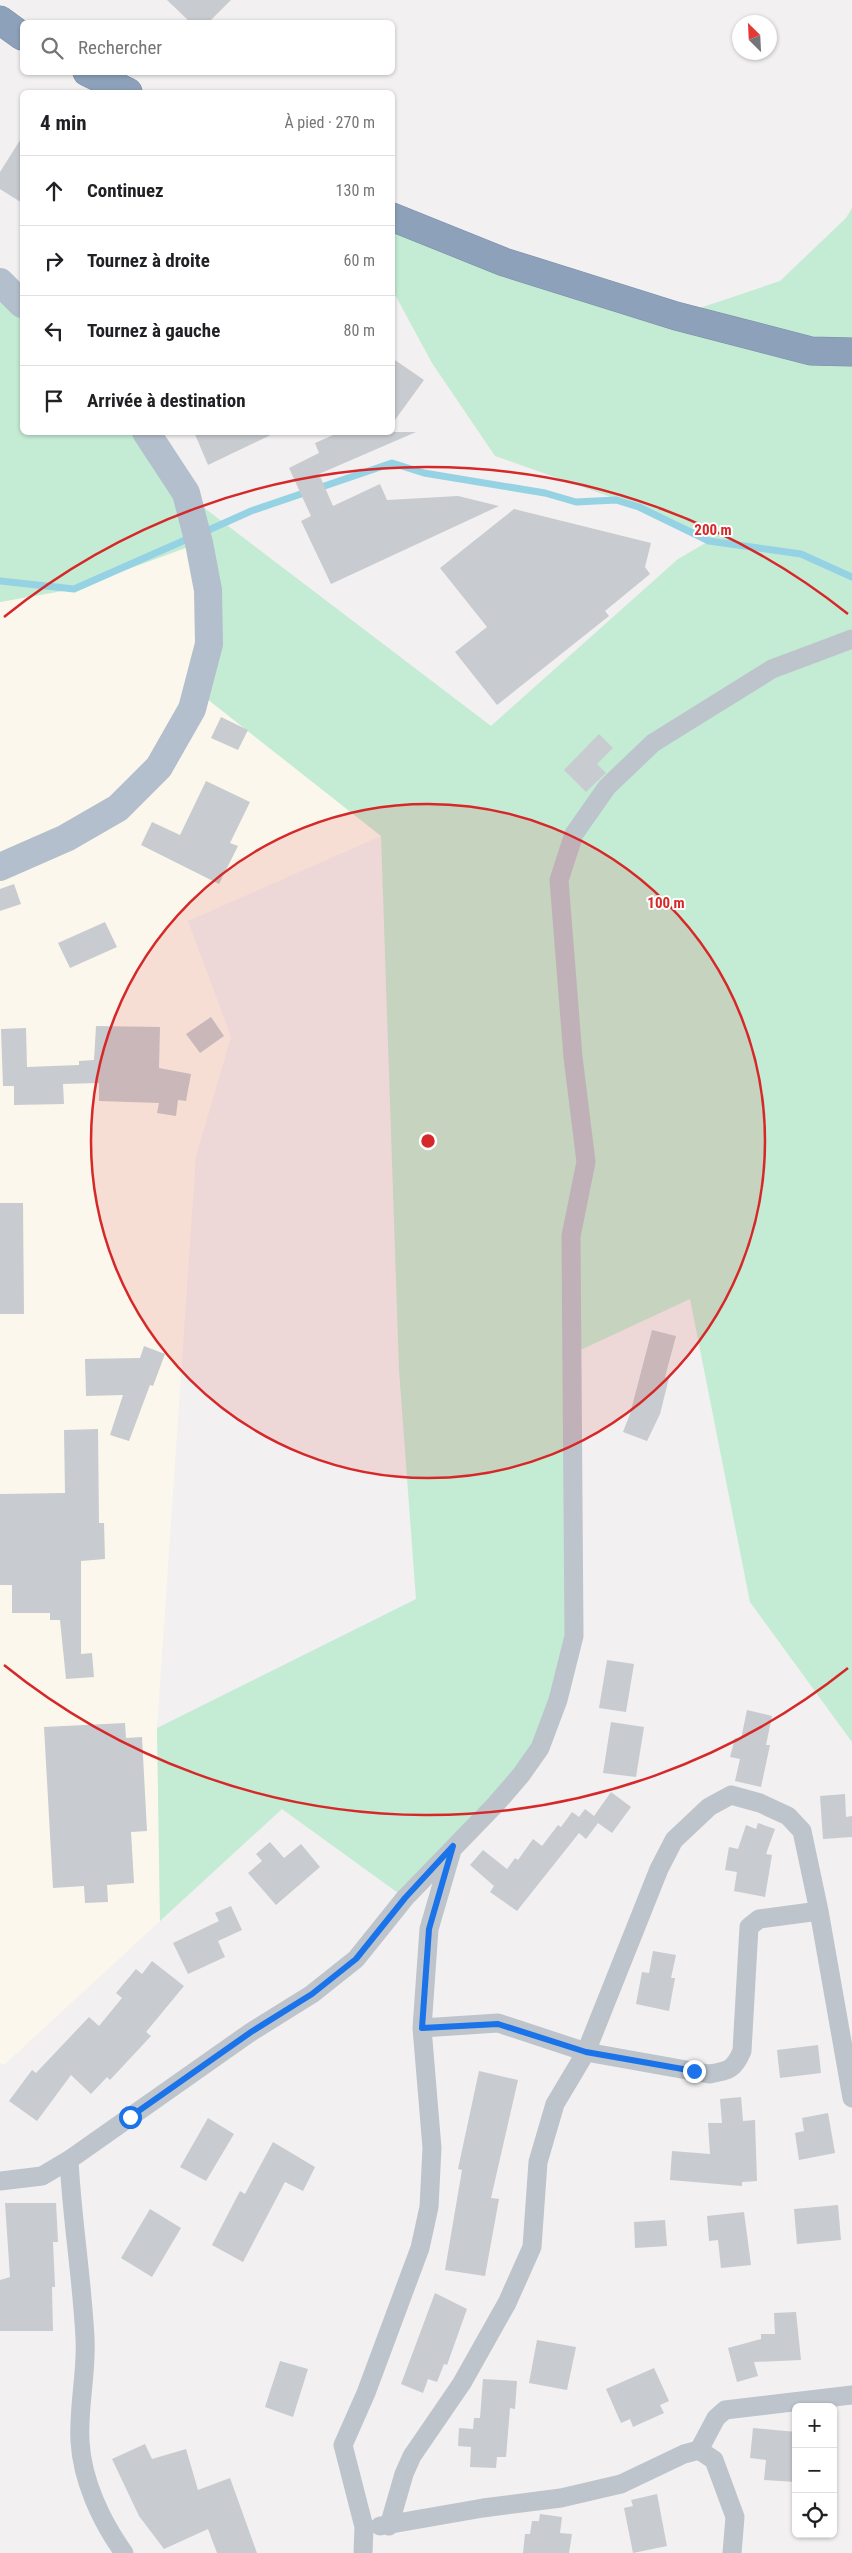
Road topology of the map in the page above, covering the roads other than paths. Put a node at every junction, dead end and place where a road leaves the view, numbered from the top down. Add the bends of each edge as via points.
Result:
1 (0, 20) edge
2 (20, 35) edge
3 (93, 75) edge
4 (124, 90) edge
5 (395, 218) edge
6 (0, 282) edge
7 (20, 302) edge
8 (852, 352) edge
9 (148, 435) edge
10 (852, 639) edge
11 (0, 867) edge
12 (453, 1846) junction
13 (820, 1911) junction
14 (422, 2028) junction
15 (586, 2052) junction
16 (852, 2098) edge
17 (69, 2160) junction
18 (0, 2181) edge
19 (852, 2395) edge
20 (698, 2450) junction
21 (389, 2526) junction
22 (364, 2527) junction
23 (124, 2553) edge
24 (363, 2553) edge
25 (732, 2553) edge

1 - 2 highway
3 - 4 highway
5 - 8 highway via 504,262 676,316 811,351
6 - 7 main road
9 - 11 main road via 186,494 208,590 209,644 192,709 159,767 118,808 66,838
10 - 12 street via 772,669 653,743 606,787 574,834 559,880 573,1057 586,1162 572,1236 574,1636 558,1700 540,1748 496,1804
12 - 14 street via 429,1929
12 - 17 street via 405,1898 356,1959 312,1994 251,2032
13 - 15 street via 760,1919 749,1927 742,2051 736,2065 709,2074
13 - 15 street via 802,1831 788,1816 760,1803 731,1795 709,1807 674,1840 659,1869
13 - 16 street
14 - 15 street via 498,2024
14 - 22 street via 432,2148 429,2207 420,2248 344,2445
15 - 21 street via 555,2104 546,2130 538,2162 532,2247 508,2303 462,2383 412,2456
17 - 18 street via 42,2176
17 - 23 street via 86,2341 80,2440 83,2469 96,2504
19 - 20 street via 725,2410 716,2418
20 - 21 street via 621,2484 561,2498 483,2508
20 - 25 street via 714,2460 736,2517
21 - 22 street
22 - 24 street

